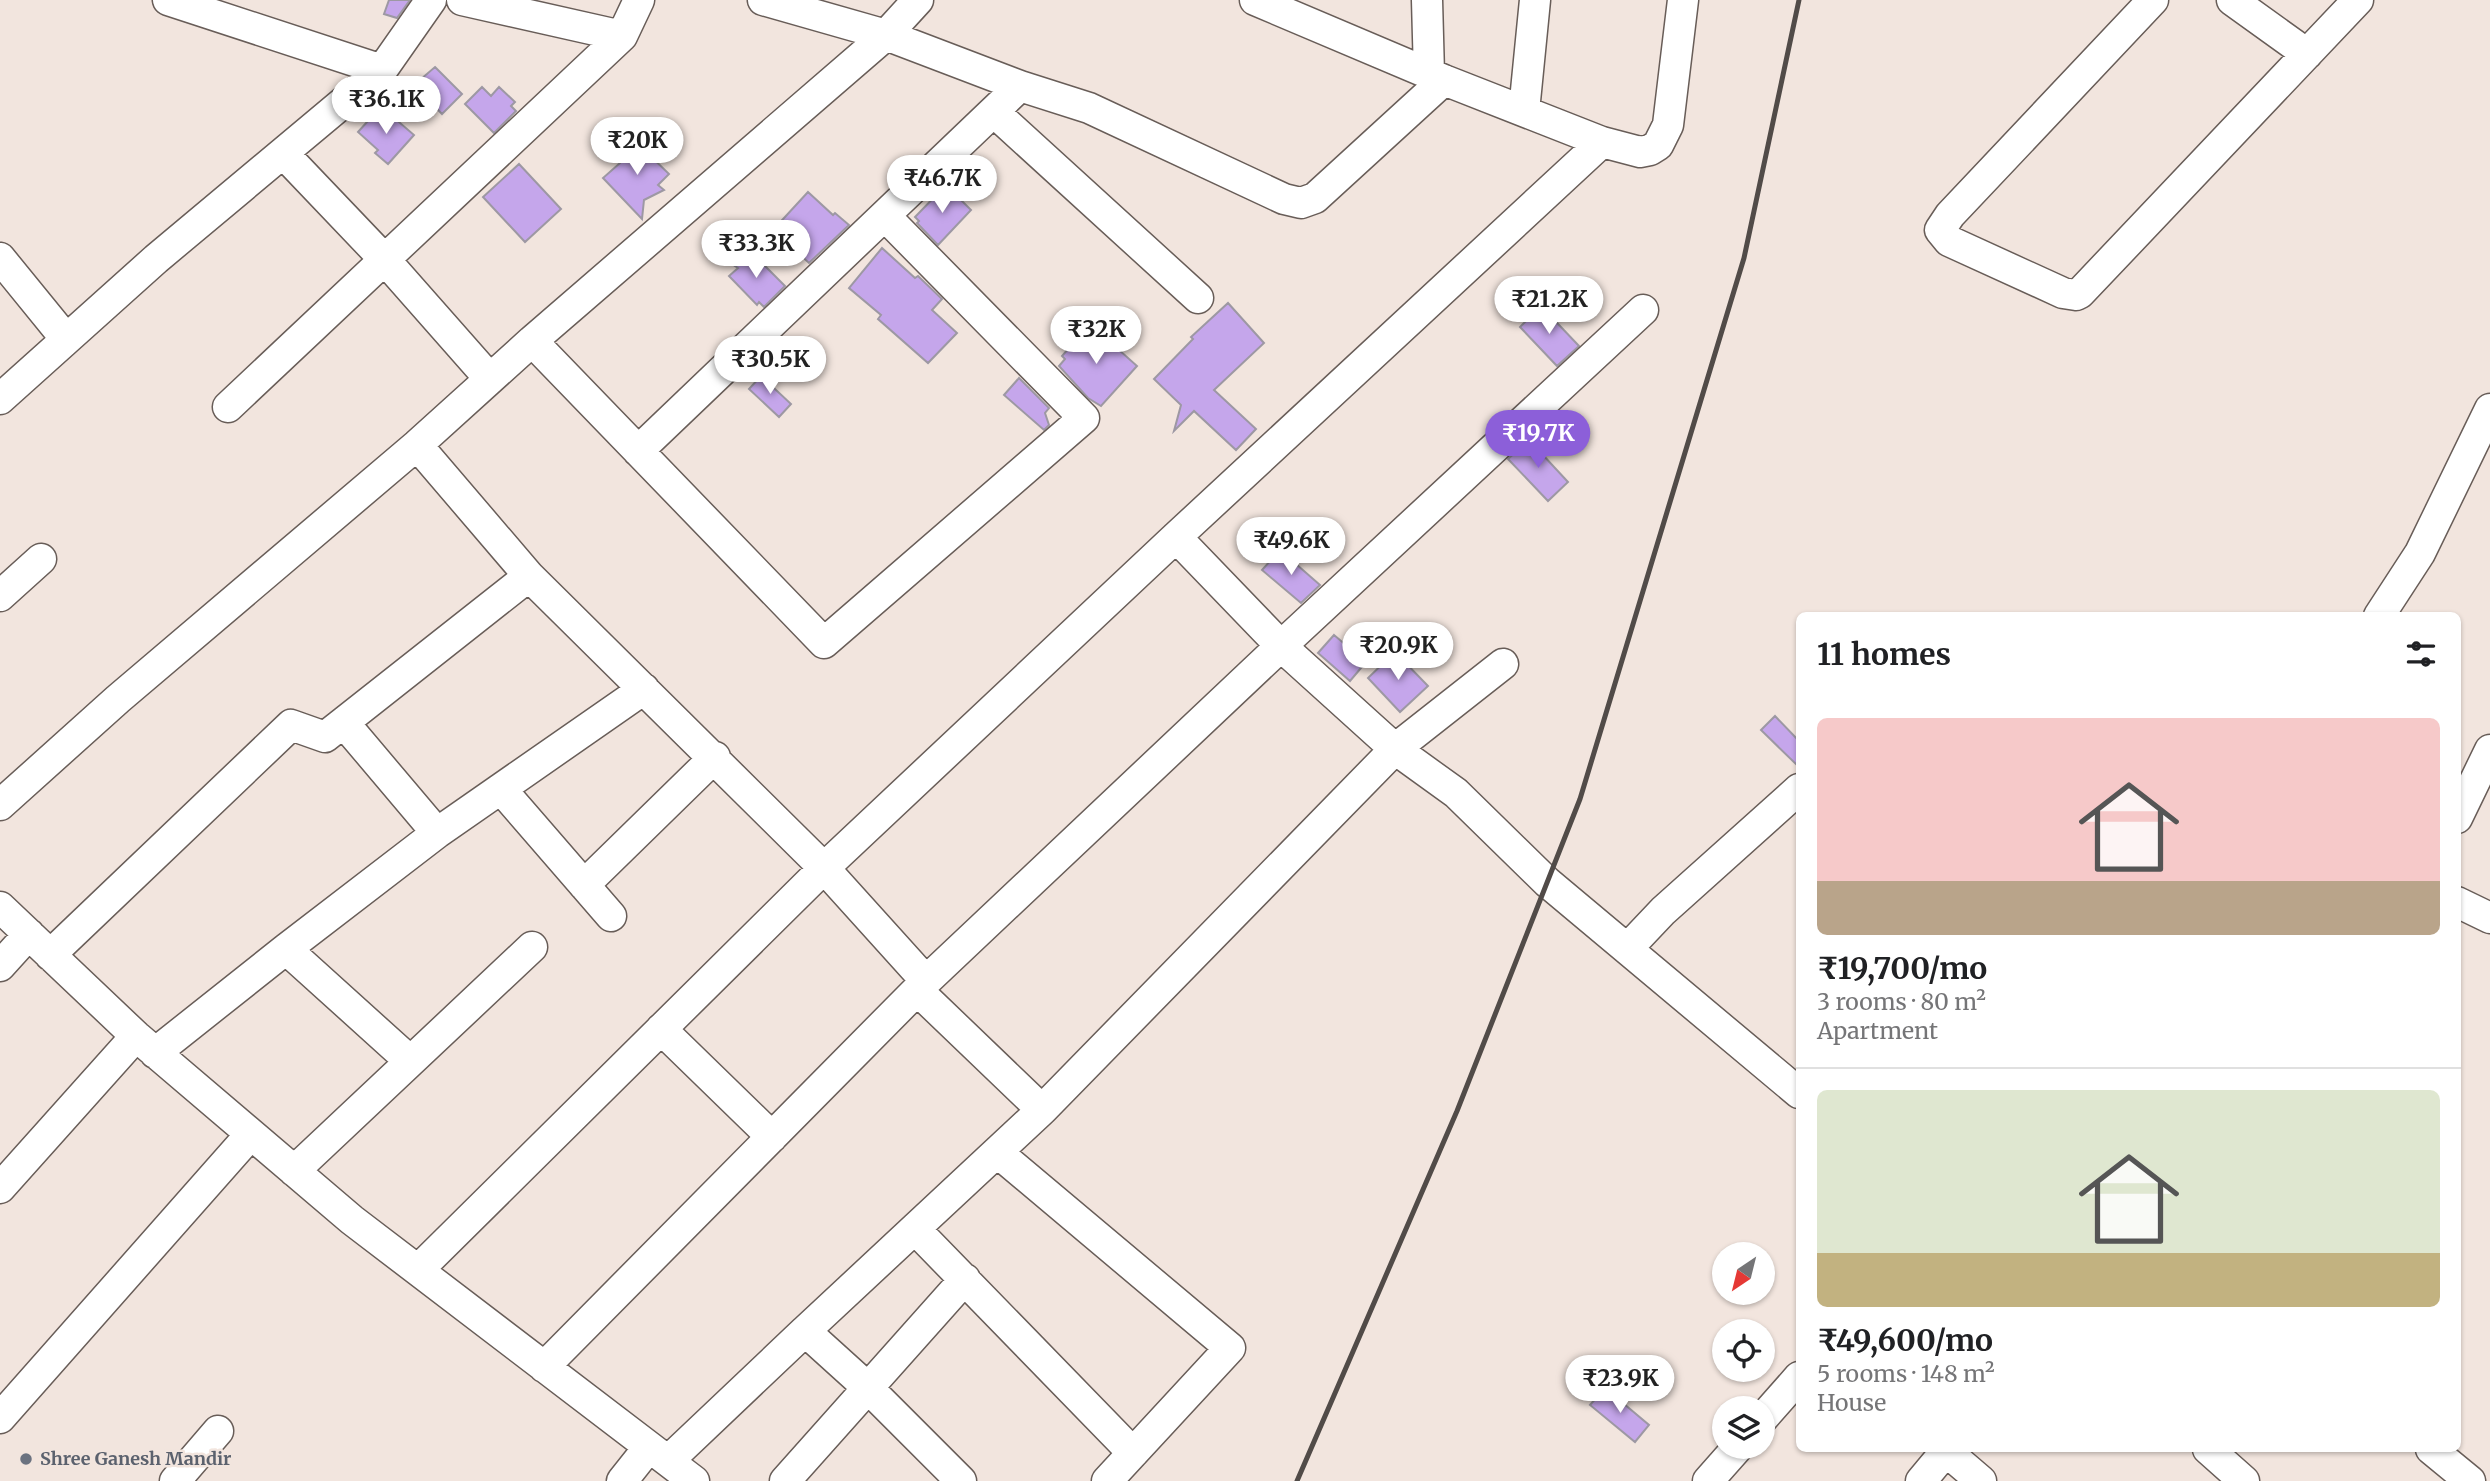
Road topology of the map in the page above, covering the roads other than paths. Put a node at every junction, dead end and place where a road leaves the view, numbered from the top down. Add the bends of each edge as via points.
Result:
1 (169, 0) edge
2 (432, 0) edge
3 (462, 0) edge
4 (639, 0) edge
5 (762, 0) edge
6 (918, 0) edge
7 (1255, 0) edge
8 (1427, 0) edge
9 (1535, 0) edge
10 (1683, 0) edge
11 (2153, 0) edge
12 (2232, 0) edge
13 (2358, 0) edge
14 (886, 35) junction
15 (622, 36) junction
16 (2307, 54) junction
17 (382, 70) junction
18 (1436, 77) junction
19 (1020, 86) junction
20 (1524, 111) junction
21 (993, 112) junction
22 (1602, 142) junction
23 (283, 153) junction
24 (885, 216) junction
25 (0, 258) edge
26 (386, 261) junction
27 (1199, 298) dead end
28 (1643, 310) dead end
29 (66, 340) junction
30 (532, 341) junction
31 (490, 379) junction
32 (0, 399) edge
33 (228, 407) dead end
34 (2490, 409) edge
35 (416, 445) junction
36 (638, 451) junction
37 (1176, 537) junction
38 (41, 559) dead end
39 (529, 576) junction
40 (0, 596) edge
41 (2382, 612) edge
42 (1281, 646) junction
43 (1503, 664) dead end
44 (643, 689) junction
45 (344, 723) junction
46 (1395, 749) junction
47 (2490, 750) edge
48 (715, 757) junction
49 (501, 789) junction
50 (1796, 792) edge
51 (0, 805) edge
52 (2461, 810) edge
53 (438, 834) junction
54 (824, 868) junction
55 (584, 885) junction
56 (2461, 904) edge
57 (0, 907) edge
58 (611, 916) dead end
59 (2490, 918) edge
60 (29, 934) junction
61 (532, 947) dead end
62 (286, 949) junction
63 (1627, 949) junction
64 (50, 955) junction
65 (0, 966) edge
66 (922, 986) junction
67 (661, 1029) junction
68 (145, 1045) junction
69 (410, 1062) junction
70 (1796, 1090) edge
71 (1042, 1110) junction
72 (251, 1134) junction
73 (772, 1136) junction
74 (997, 1152) junction
75 (295, 1171) junction
76 (0, 1188) edge
77 (915, 1229) junction
78 (418, 1270) junction
79 (965, 1279) junction
80 (806, 1331) junction
81 (544, 1367) junction
82 (1796, 1380) edge
83 (868, 1388) junction
84 (1775, 1404) edge
85 (0, 1418) edge
86 (218, 1431) dead end
87 (1946, 1452) edge
88 (1950, 1452) edge
89 (2211, 1452) edge
90 (2435, 1452) edge
91 (1133, 1453) junction
92 (658, 1454) junction
93 (1727, 1459) edge
94 (175, 1481) edge
95 (622, 1481) edge
96 (694, 1481) edge
97 (785, 1481) edge
98 (961, 1481) edge
99 (1107, 1481) edge
100 (1708, 1481) edge
101 (1921, 1481) edge
102 (1981, 1481) edge
103 (2244, 1481) edge
104 (2469, 1481) edge

1 - 17 street
2 - 17 street
3 - 15 street
4 - 15 street
5 - 14 street
6 - 14 street
7 - 18 street
8 - 18 street
9 - 20 street
10 - 22 street via 1664,136 1658,145 1640,152
11 - 16 street via 1950,215 1940,230 1949,241 2063,293 2080,293
12 - 16 street
13 - 16 street
14 - 19 street
14 - 30 street
15 - 26 street
17 - 23 street
18 - 19 street via 1315,198 1301,203 1089,108
18 - 20 street
19 - 21 street
20 - 22 street
21 - 24 street
21 - 27 street
22 - 37 street
23 - 26 street
23 - 29 street
24 - 36 street
24 - 36 street via 1084,418 824,643
25 - 29 street
26 - 31 street
26 - 33 street
28 - 42 street
29 - 32 street
30 - 31 street
30 - 36 street
31 - 35 street
34 - 41 street via 2420,553
35 - 39 street
35 - 51 street
37 - 42 street
37 - 54 street
38 - 40 street
39 - 44 street
39 - 45 street
42 - 46 street
42 - 66 street
43 - 46 street
44 - 48 street
44 - 49 street
45 - 53 street
45 - 64 street via 325,737 291,725
46 - 63 street via 1456,793 1547,882
46 - 71 street
47 - 52 street
48 - 54 street
48 - 55 street
49 - 53 street
49 - 55 street
50 - 63 street
53 - 62 street
54 - 66 street
54 - 67 street
55 - 58 street
56 - 59 street
57 - 60 street
60 - 64 street
60 - 65 street
61 - 69 street
62 - 68 street
62 - 69 street
63 - 70 street
64 - 68 street
66 - 71 street
66 - 73 street
67 - 73 street
67 - 78 street
68 - 72 street
68 - 76 street
69 - 75 street
71 - 74 street
72 - 75 street
72 - 85 street
73 - 81 street
74 - 77 street
74 - 91 street via 1230,1348
75 - 78 street
77 - 79 street
77 - 80 street
78 - 81 street
79 - 83 street
79 - 91 street
80 - 83 street
80 - 92 street
81 - 92 street
82 - 84 street
83 - 97 street
83 - 98 street
86 - 94 street
87 - 101 street
88 - 102 street
89 - 103 street
90 - 104 street
91 - 99 street
92 - 95 street
92 - 96 street
93 - 100 street

